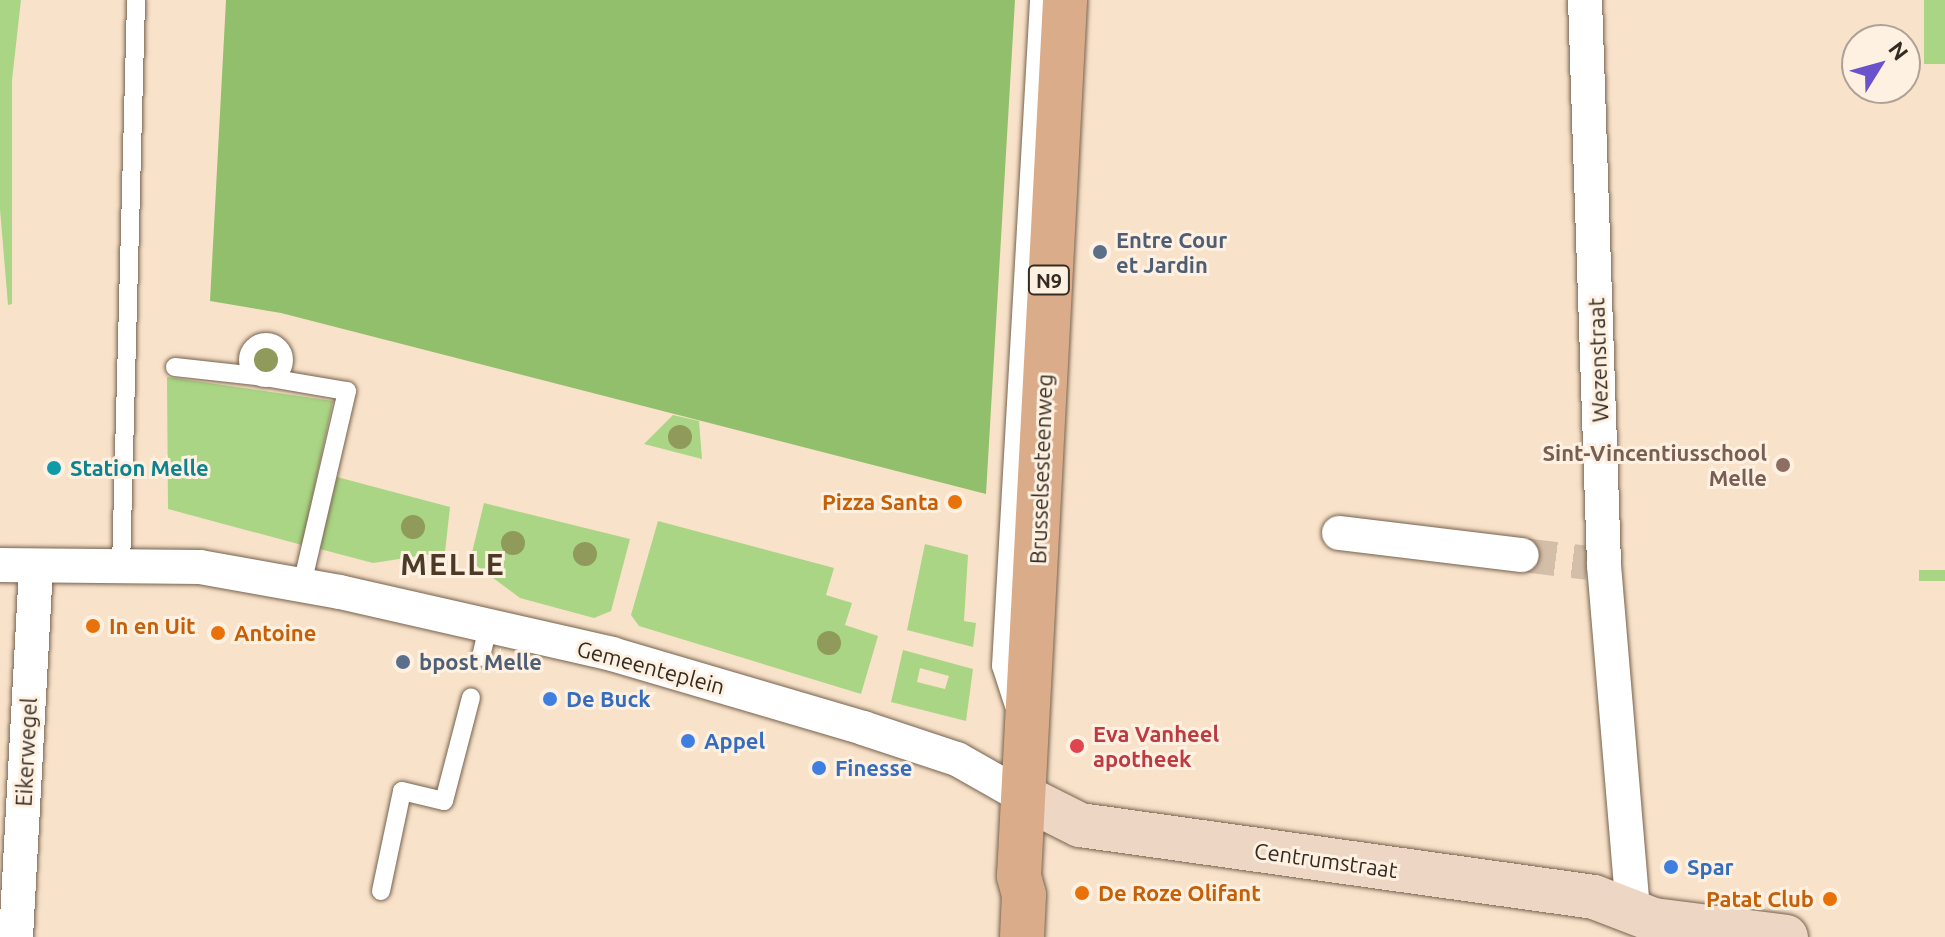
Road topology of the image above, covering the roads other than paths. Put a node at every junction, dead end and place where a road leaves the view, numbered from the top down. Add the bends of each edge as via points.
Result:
1 (136, 0) edge
2 (1039, 0) edge
3 (1065, 0) edge
4 (1585, 0) edge
5 (175, 367) dead end
6 (1339, 533) dead end
7 (1522, 555) tunnel mouth
8 (0, 565) edge
9 (121, 567) junction
10 (36, 568) junction
11 (302, 584) junction
12 (471, 697) dead end
13 (1027, 742) junction
14 (1024, 797) junction
15 (381, 891) dead end
16 (1633, 911) junction
17 (16, 937) edge
18 (1022, 937) edge
19 (1786, 937) edge

1 - 9 lane
2 - 13 lane via 1001,666
3 - 13 main road, Brusselsesteenweg / N9
4 - 16 street, Wezenstraat via 1596,564
5 - 11 lane via 347,391
6 - 7 street
8 - 10 street
9 - 10 street, Gemeenteplein
9 - 11 street, Gemeenteplein via 200,567
10 - 17 street, Eikerwegel
11 - 14 street, Gemeenteplein via 485,641 612,654 863,728 957,759
12 - 15 lane via 444,801 402,791
13 - 14 main road, Brusselsesteenweg / N9
14 - 16 main road, Centrumstraat via 1080,825 1594,897
14 - 18 main road, Brusselsesteenweg / N9
16 - 19 main road, Centrumstraat via 1654,920

